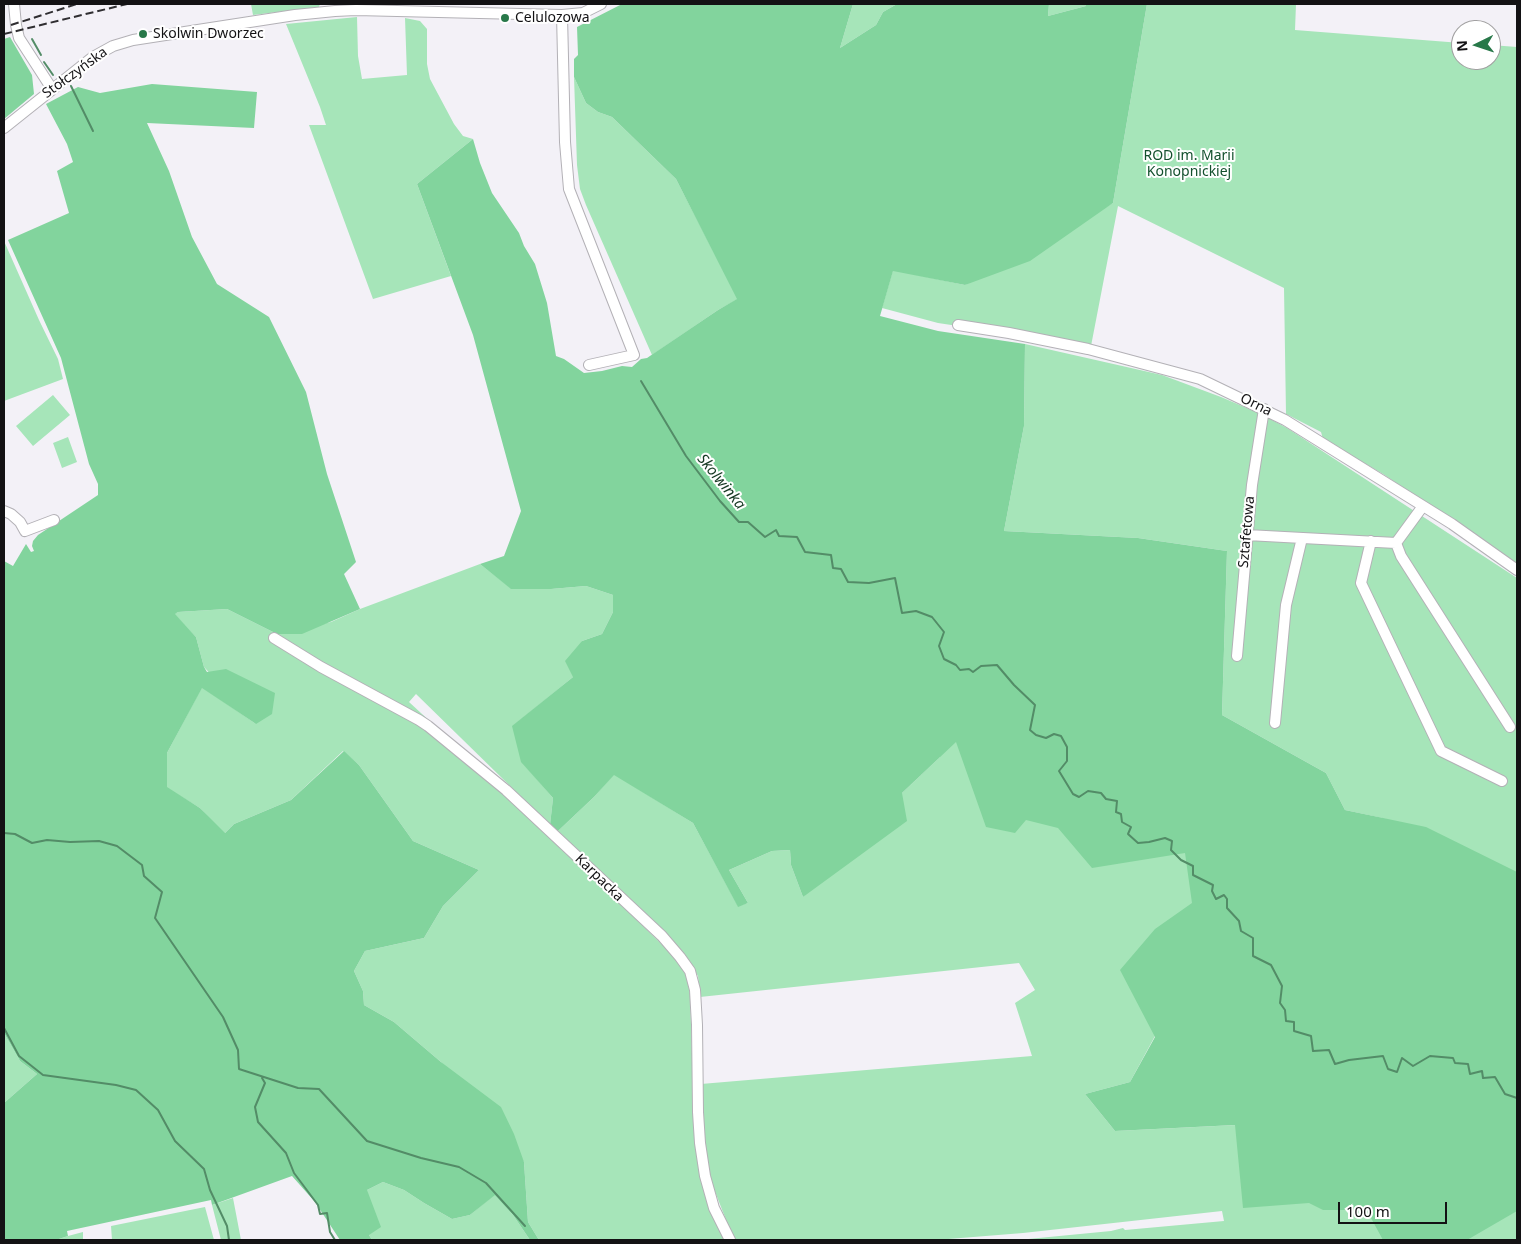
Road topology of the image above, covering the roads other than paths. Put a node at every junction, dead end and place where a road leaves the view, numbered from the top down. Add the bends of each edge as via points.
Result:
1 (14, 4) edge
2 (600, 4) edge
3 (562, 15) junction
4 (52, 89) junction
5 (4, 128) edge
6 (958, 325) dead end
7 (589, 365) dead end
8 (1264, 409) junction
9 (1422, 506) junction
10 (4, 511) edge
11 (54, 520) dead end
12 (1246, 534) junction
13 (1302, 538) junction
14 (1371, 541) junction
15 (1396, 543) junction
16 (1517, 570) edge
17 (274, 638) dead end
18 (1237, 656) dead end
19 (1276, 723) dead end
20 (1510, 727) dead end
21 (1502, 781) dead end
22 (730, 1240) edge

1 - 4 street via 20,38
2 - 3 street, Stołczyńska via 583,13
3 - 4 street, Stołczyńska via 356,10 295,15 119,44 101,51
3 - 7 street via 569,189 634,355
4 - 5 street, Stołczyńska
6 - 8 street, Orna via 1008,332 1173,370
8 - 9 street, Orna via 1313,436
8 - 12 street, Sztafetowa
9 - 15 street
9 - 16 street, Orna
10 - 11 street via 20,522 25,531
12 - 13 street
12 - 18 street, Sztafetowa
13 - 14 street
13 - 19 street via 1286,605
14 - 15 street
14 - 21 street via 1360,584 1441,751
15 - 20 street via 1401,556
17 - 22 street, Karpacka via 424,723 506,790 662,936 680,957 690,971 695,990 699,1127 705,1176 714,1208

